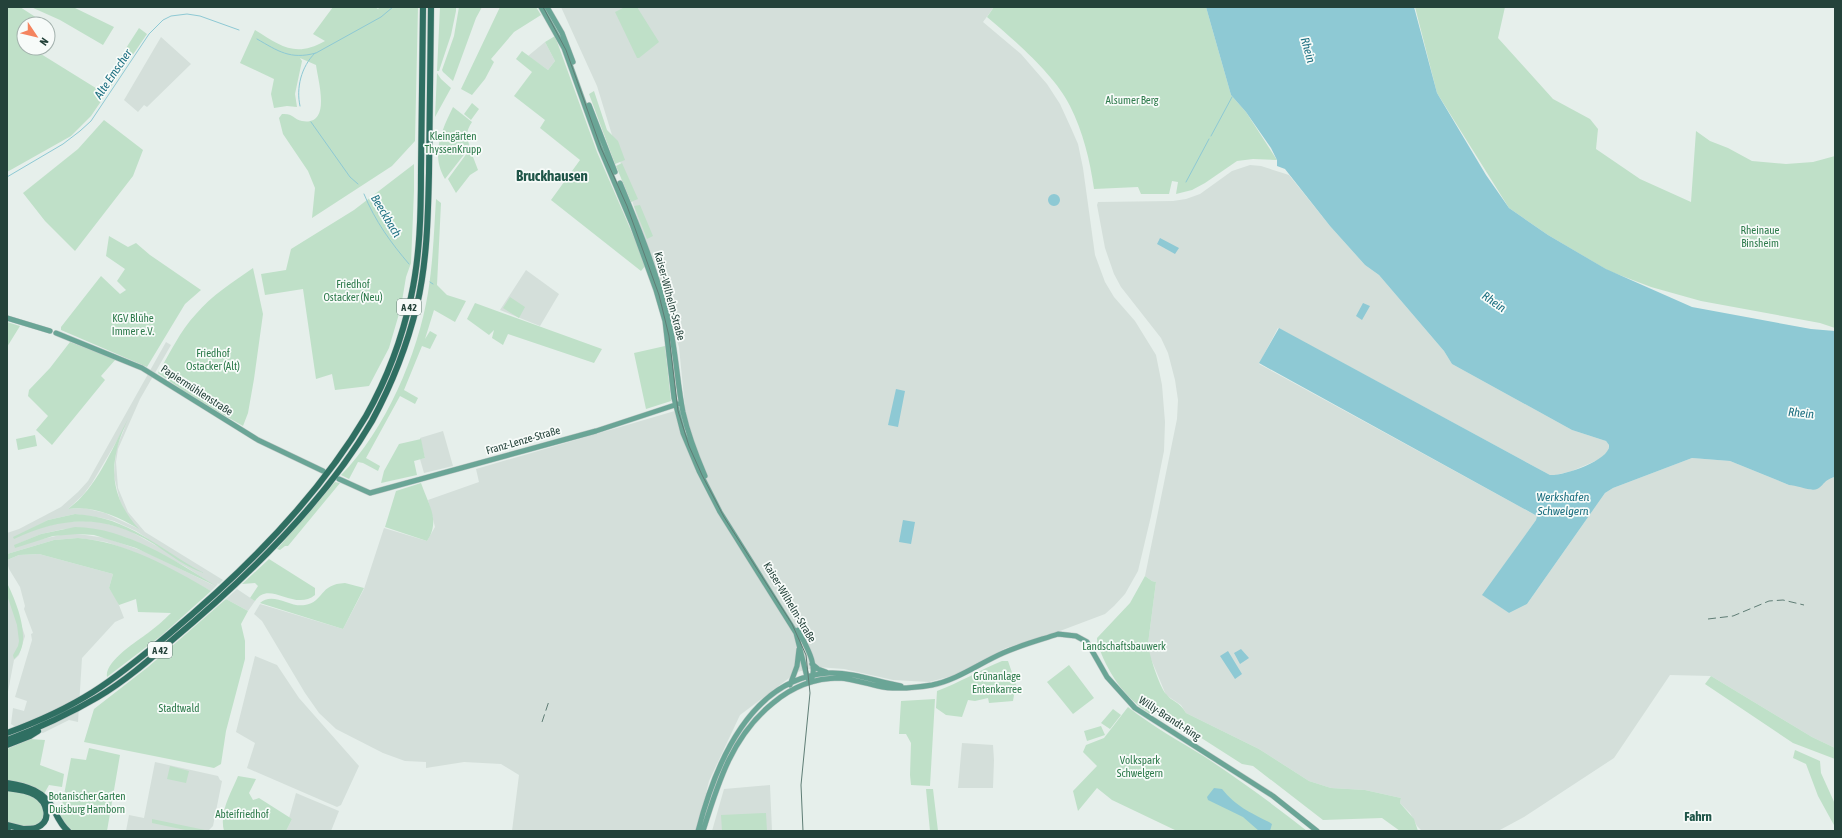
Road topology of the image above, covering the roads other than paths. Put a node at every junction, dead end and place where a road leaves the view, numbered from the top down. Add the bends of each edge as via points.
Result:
1 (423, 7) edge
2 (431, 7) edge
3 (541, 7) edge
4 (547, 7) edge
5 (7, 318) edge
6 (678, 404) junction
7 (323, 471) dead end
8 (339, 479) dead end
9 (792, 623) junction
10 (798, 642) junction
11 (812, 664) junction
12 (829, 673) junction
13 (814, 676) junction
14 (807, 677) junction
15 (810, 682) junction
16 (790, 685) junction
17 (912, 687) junction
18 (46, 725) junction
19 (7, 733) edge
20 (7, 740) edge
21 (7, 745) edge
22 (7, 787) edge
23 (7, 825) edge
24 (23, 829) junction
25 (33, 831) edge
26 (68, 831) edge
27 (698, 831) edge
28 (703, 831) edge
29 (1317, 831) edge

1 - 19 highway, A 42 via 421,218 418,254 411,299 398,344 373,403 350,441 301,505 201,606 107,683 48,717
2 - 18 highway, A 42 via 425,255 406,346 387,393 356,445 316,498 236,583 145,663 112,688
3 - 6 main road, Kaiser-Wilhelm-Straße via 564,48 656,290 668,335
4 - 6 main road, Kaiser-Wilhelm-Straße via 562,33 610,161 649,254 669,322
5 - 7 main road, Papiermühlenstraße via 50,331 52,335 56,333 138,366 258,440
6 - 8 main road, Franz-Lenze-Straße via 596,431 370,493
6 - 9 main road, Kaiser-Wilhelm-Straße via 710,485 730,523
9 - 10 main road, Kaiser-Wilhelm-Straße
9 - 11 main road, Kaiser-Wilhelm-Straße
10 - 14 main road, Kaiser-Wilhelm-Straße
10 - 16 main road via 799,660
11 - 12 main road via 818,670
11 - 13 main road, Kaiser-Wilhelm-Straße
12 - 13 main road, Willy-Brandt-Ring
12 - 17 main road, Willy-Brandt-Ring
13 - 14 main road, Willy-Brandt-Ring
13 - 15 main road
14 - 15 main road, Kaiser-Wilhelm-Straße
14 - 16 main road, Willy-Brandt-Ring
15 - 17 main road, Willy-Brandt-Ring via 842,678 879,686
15 - 28 main road, Willy-Brandt-Ring via 792,689 777,699 744,733 722,772
16 - 27 main road, Willy-Brandt-Ring via 765,702 736,734 714,778
17 - 29 main road, Willy-Brandt-Ring via 941,682 1005,652 1058,634 1076,636 1090,645 1107,677 1134,708 1273,796
18 - 20 highway, A 42
18 - 21 highway via 30,736
22 - 24 highway via 35,795 46,808 46,818 41,825
22 - 26 highway via 31,788 42,795
23 - 24 highway
24 - 25 highway

